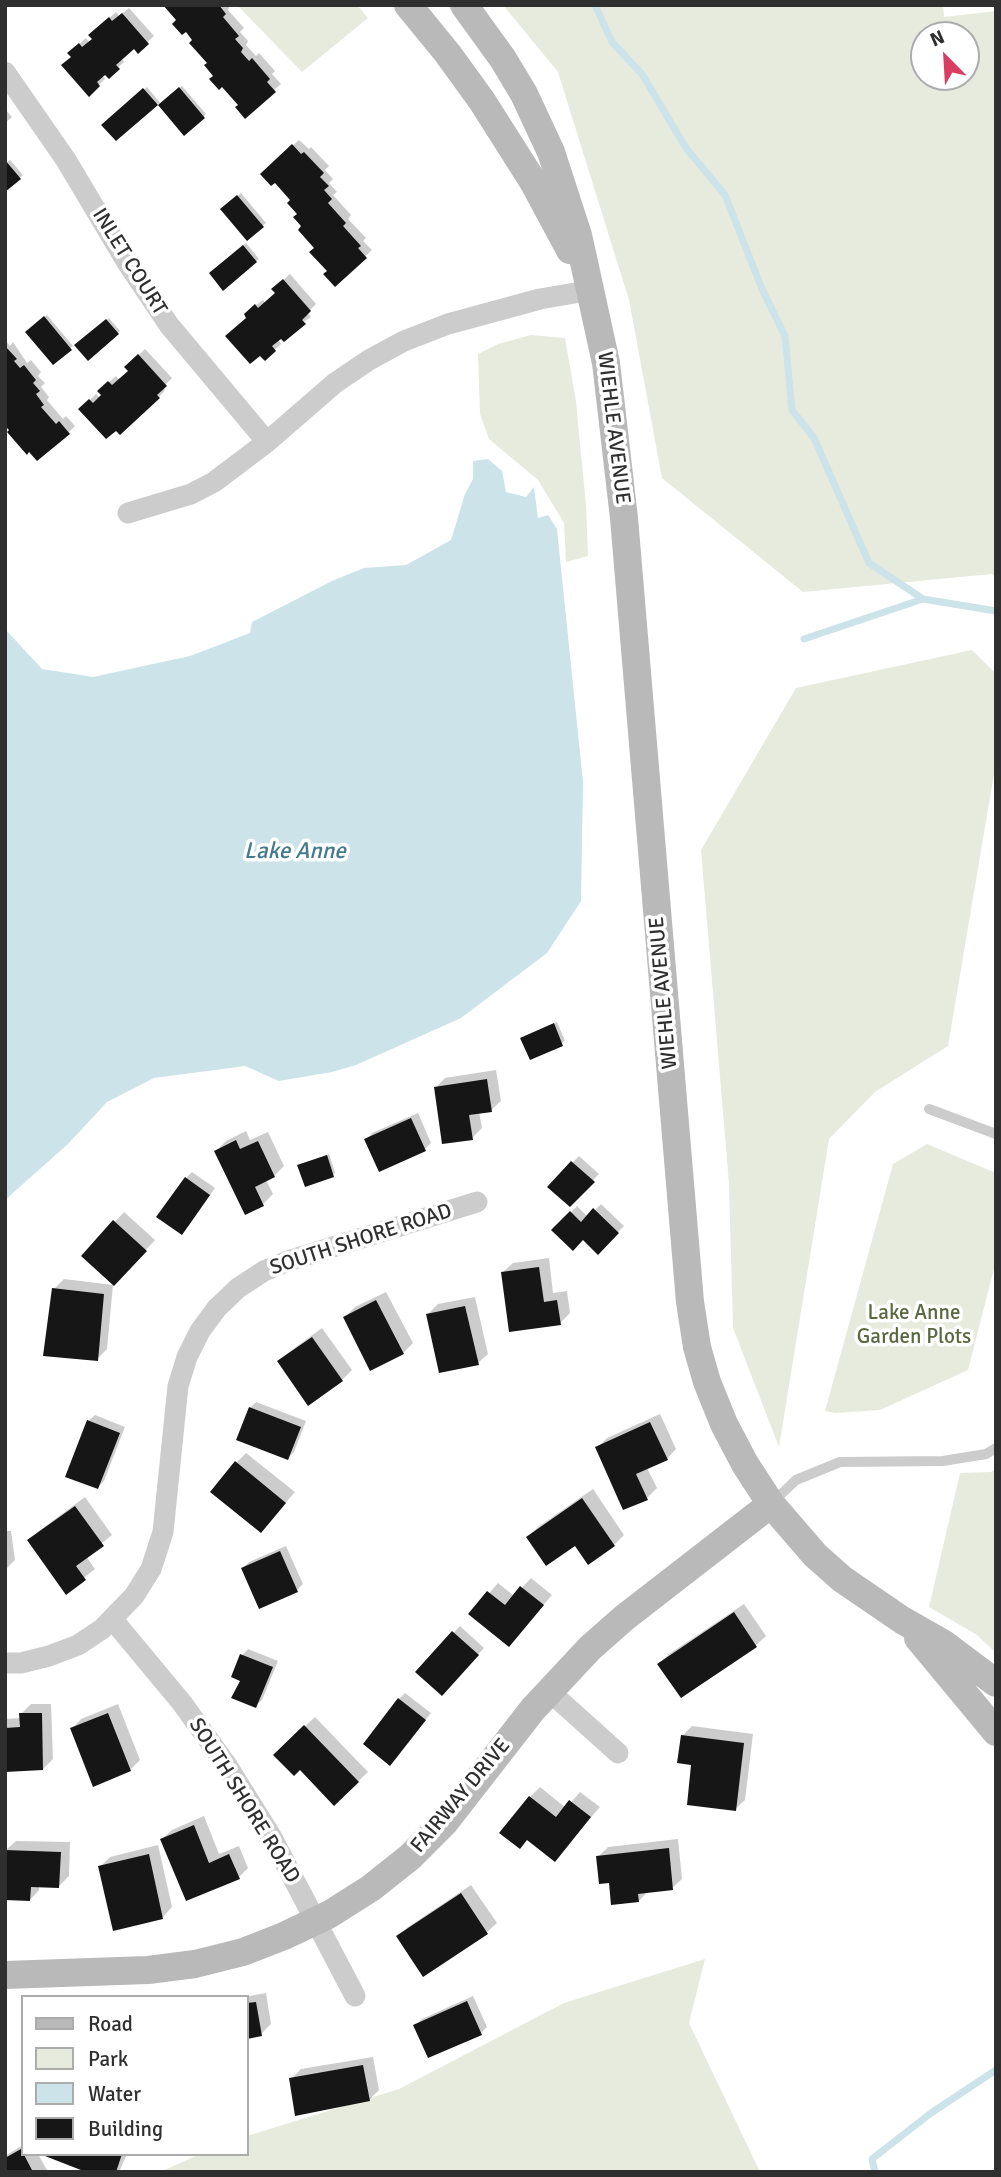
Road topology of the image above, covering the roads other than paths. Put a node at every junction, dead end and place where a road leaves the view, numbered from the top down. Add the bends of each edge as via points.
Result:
1 (408, 5) edge
2 (464, 5) edge
3 (5, 72) edge
4 (592, 290) junction
5 (267, 442) junction
6 (128, 513) dead end
7 (929, 1109) dead end
8 (996, 1134) edge
9 (477, 1202) dead end
10 (996, 1448) edge
11 (771, 1504) junction
12 (113, 1620) junction
13 (902, 1620) junction
14 (5, 1663) edge
15 (996, 1683) edge
16 (549, 1691) junction
17 (996, 1732) edge
18 (618, 1753) dead end
19 (316, 1921) junction
20 (5, 1975) edge
21 (355, 1996) dead end

1 - 4 main road, WIEHLE AVENUE via 510,144
2 - 4 main road, WIEHLE AVENUE via 510,71 551,152
3 - 5 street, INLET COURT via 66,160 169,326
4 - 5 street via 540,299 404,341 335,383
4 - 11 main road, WIEHLE AVENUE via 606,363 624,518 690,1302 711,1392 729,1434
5 - 6 street via 202,489
7 - 8 lane
9 - 12 street, SOUTH SHORE ROAD via 288,1261 238,1288 217,1308 191,1348 178,1386 161,1542 134,1596
10 - 11 lane via 943,1461 840,1462 796,1480
11 - 13 main road, WIEHLE AVENUE via 842,1579
11 - 16 main road, FAIRWAY DRIVE via 624,1618
12 - 14 street, SOUTH SHORE ROAD via 78,1645 49,1657
12 - 19 street, SOUTH SHORE ROAD via 228,1767
13 - 15 main road, WIEHLE AVENUE
13 - 17 main road, WIEHLE AVENUE
16 - 18 street
16 - 19 main road, FAIRWAY DRIVE via 445,1822 410,1857 371,1888
19 - 20 main road, FAIRWAY DRIVE via 243,1952 195,1964
19 - 21 street, SOUTH SHORE ROAD

